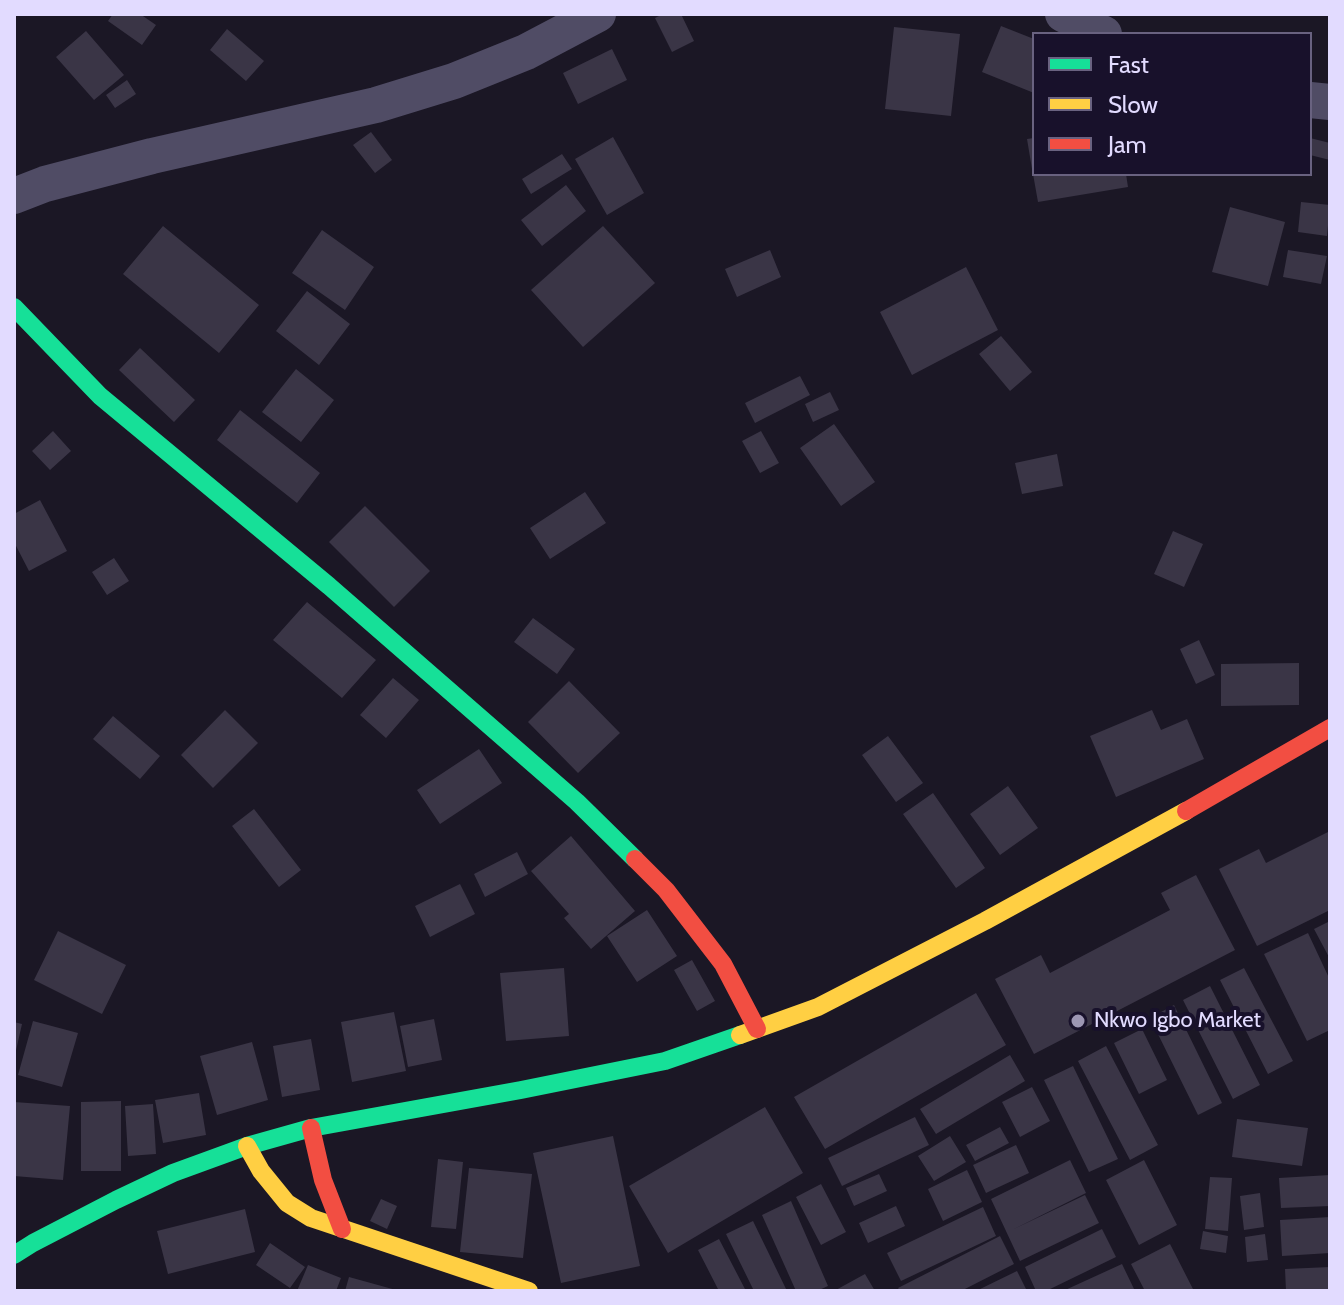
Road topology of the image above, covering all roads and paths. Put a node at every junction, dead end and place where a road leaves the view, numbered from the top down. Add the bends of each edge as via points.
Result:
1 (598, 14) edge
2 (1063, 14) edge
3 (1100, 32) edge
4 (14, 196) edge
5 (14, 307) edge
6 (1330, 728) edge
7 (757, 1029) junction
8 (311, 1128) junction
9 (247, 1146) junction
10 (342, 1229) junction
11 (20, 1245) edge
12 (529, 1291) edge

1 - 4 street via 526,52 454,81
2 - 3 street
5 - 7 main road via 100,396 577,802 666,890 723,964
6 - 7 main road via 985,921 818,1007
7 - 8 main road via 665,1061
8 - 9 main road
8 - 10 main road via 319,1169
9 - 10 main road via 287,1203
9 - 11 main road via 173,1173
10 - 12 main road

